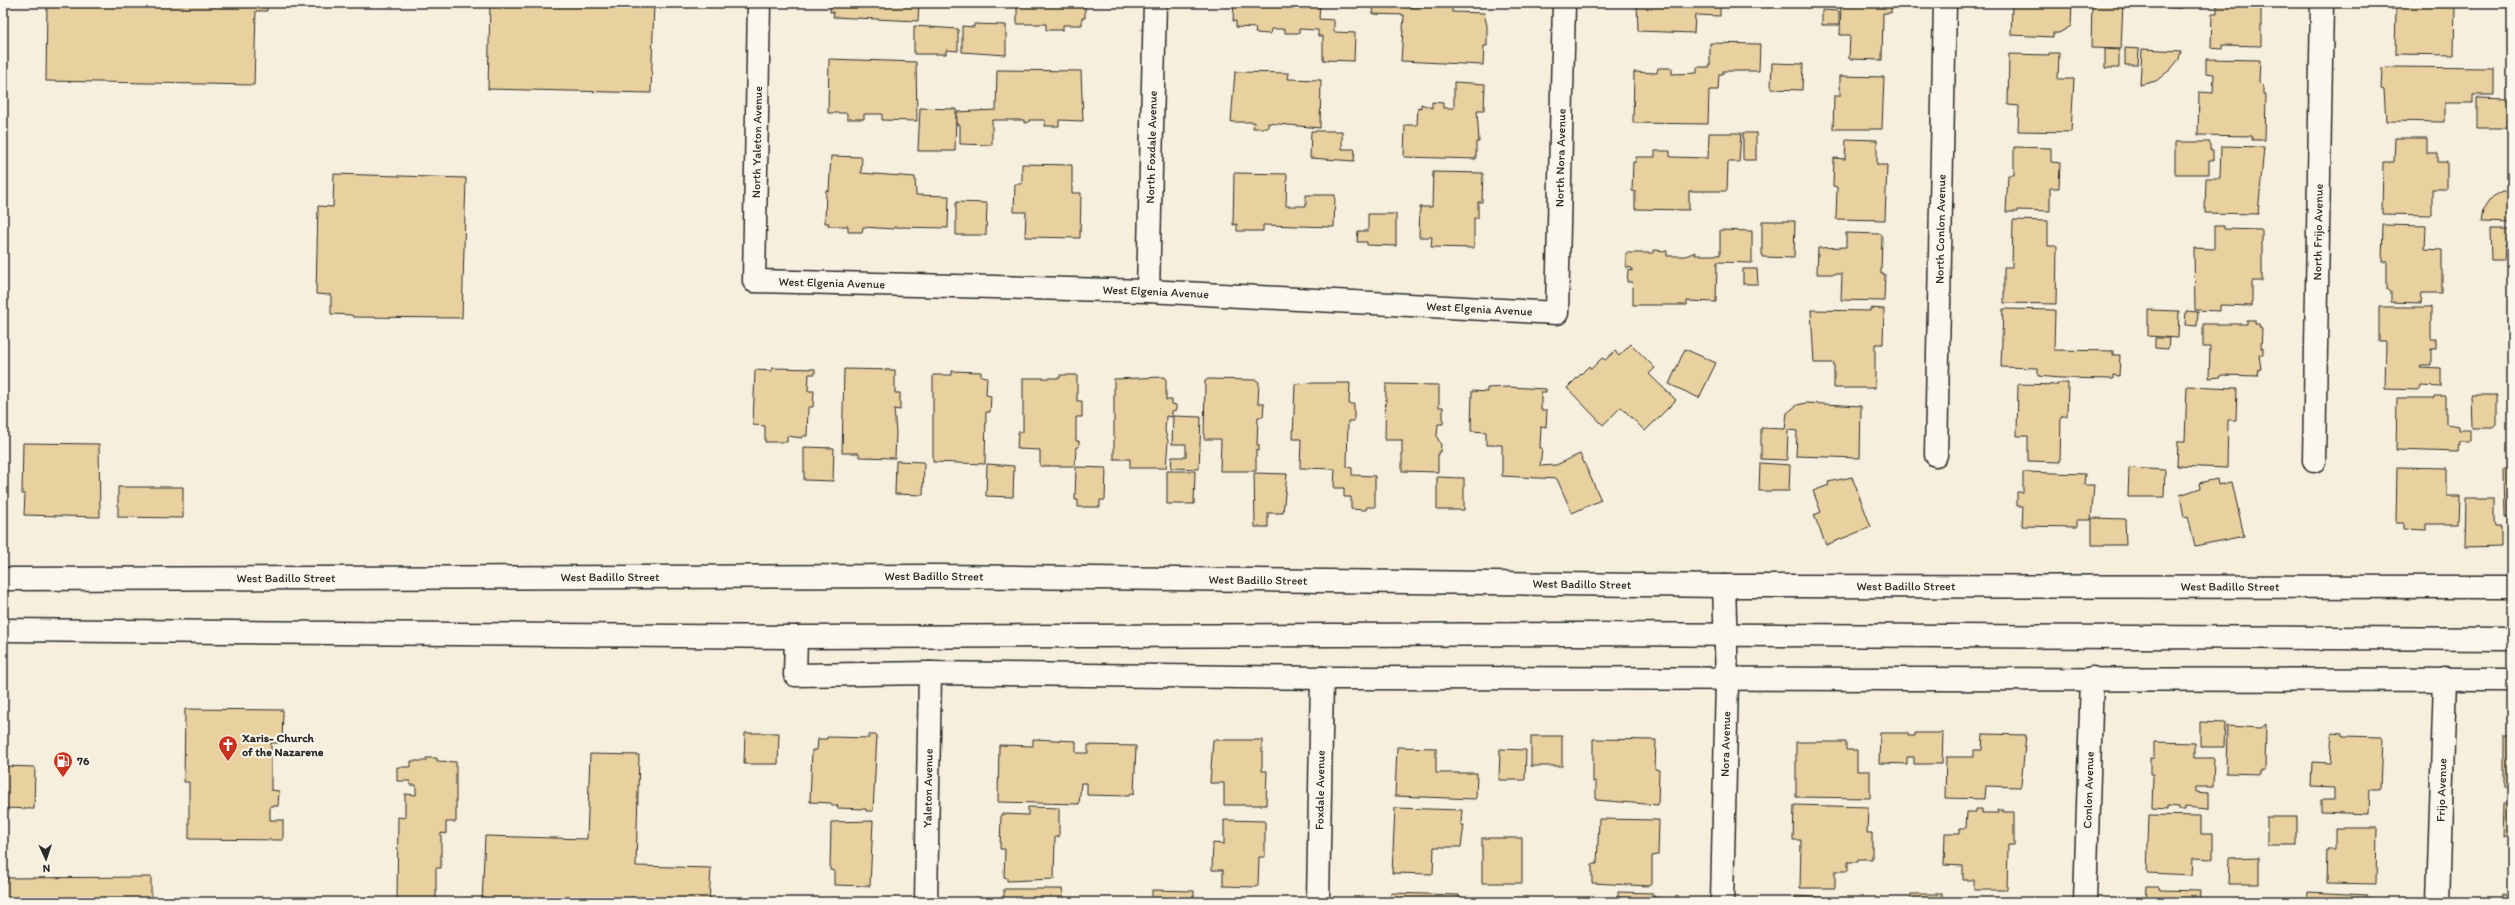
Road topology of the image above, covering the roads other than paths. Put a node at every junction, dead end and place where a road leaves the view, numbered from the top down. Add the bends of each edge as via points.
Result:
1 (759, 3) edge
2 (1155, 3) edge
3 (1564, 3) edge
4 (1945, 3) edge
5 (2322, 3) edge
6 (754, 281) joint
7 (1148, 291) junction
8 (1557, 313) joint
9 (1936, 455) dead end
10 (2314, 461) dead end
11 (3, 579) edge
12 (1724, 586) junction
13 (2512, 587) edge
14 (3, 630) edge
15 (1725, 635) junction
16 (796, 638) junction
17 (2512, 639) edge
18 (930, 673) junction
19 (1322, 678) junction
20 (2092, 678) junction
21 (2445, 679) junction
22 (1727, 680) junction
23 (2512, 680) edge
24 (926, 902) edge
25 (1318, 902) edge
26 (1722, 902) edge
27 (2085, 902) edge
28 (2438, 902) edge

1 - 6 street, North Yaleton Avenue
2 - 7 street, North Foxdale Avenue
3 - 8 street, North Nora Avenue
4 - 9 street, North Conlon Avenue
5 - 10 street, North Frijo Avenue
6 - 7 street, West Elgenia Avenue
7 - 8 street, West Elgenia Avenue
11 - 12 street, West Badillo Street via 936,576
12 - 13 street, West Badillo Street
12 - 15 street, Nora Avenue
14 - 16 street
15 - 16 street
15 - 17 street
15 - 22 street, Nora Avenue
16 - 18 street via 795,675
18 - 19 street
18 - 24 street, Yaleton Avenue
19 - 22 street
19 - 25 street, Foxdale Avenue
20 - 21 street
20 - 22 street
20 - 27 street, Conlon Avenue
21 - 23 street
21 - 28 street, Frijo Avenue
22 - 26 street, Nora Avenue

